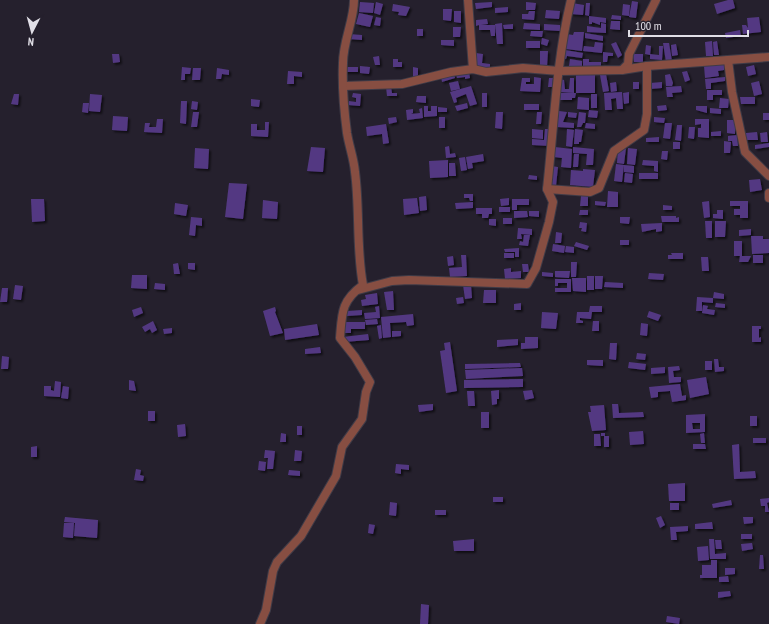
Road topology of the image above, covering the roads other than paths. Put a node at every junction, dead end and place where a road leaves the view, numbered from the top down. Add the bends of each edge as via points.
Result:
1 (354, 0) edge
2 (468, 0) edge
3 (571, 0) edge
4 (656, 0) edge
5 (769, 57) edge
6 (728, 60) junction
7 (647, 66) junction
8 (473, 69) junction
9 (622, 70) junction
10 (559, 71) junction
11 (343, 86) junction
12 (769, 176) edge
13 (547, 189) junction
14 (769, 193) edge
15 (769, 198) edge
16 (356, 290) junction
17 (260, 624) edge

1 - 11 street via 354,11 346,37
2 - 8 street
3 - 10 street
4 - 9 street via 629,54 628,64
5 - 6 street
6 - 7 street
6 - 12 street via 745,152
7 - 9 street
7 - 13 street via 647,114 644,130 614,151 599,188 590,192
8 - 10 street via 486,72 523,68
8 - 11 street via 402,84
9 - 10 street
10 - 13 street
11 - 16 street via 347,133 355,172 363,285
13 - 16 street via 552,202 549,222 536,268 527,284 409,280
14 - 15 street
16 - 17 street via 343,307 340,338 370,382 362,419 342,447 336,476 324,499 301,536 275,567 270,581 266,610

